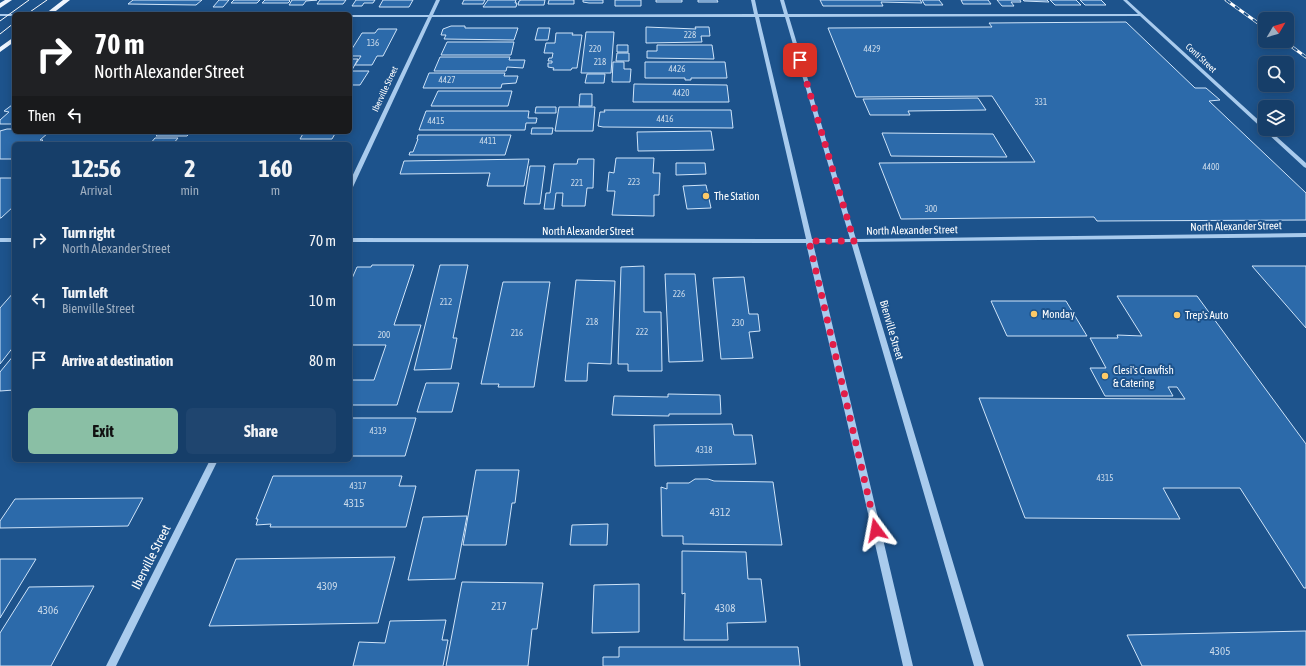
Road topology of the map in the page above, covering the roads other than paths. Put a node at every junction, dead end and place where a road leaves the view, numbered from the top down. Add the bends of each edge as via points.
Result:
1 (9, 0) edge
2 (67, 0) edge
3 (438, 0) edge
4 (753, 0) edge
5 (782, 0) edge
6 (1125, 0) edge
7 (0, 6) edge
8 (51, 12) edge
9 (0, 15) edge
10 (12, 15) edge
11 (787, 15) junction
12 (1140, 15) junction
13 (352, 16) edge
14 (430, 16) junction
15 (757, 16) junction
16 (12, 41) edge
17 (0, 50) edge
18 (1258, 123) edge
19 (1273, 136) edge
20 (1306, 166) edge
21 (352, 183) edge
22 (1306, 235) edge
23 (0, 240) edge
24 (12, 240) edge
25 (352, 240) edge
26 (809, 241) junction
27 (854, 241) junction
28 (213, 462) edge
29 (111, 666) edge
30 (908, 666) edge
31 (979, 666) edge

1 - 7 main road
2 - 8 main road
3 - 14 street, Iberville Street
4 - 15 street
5 - 11 street, Bienville Street
6 - 12 street, Conti Street
9 - 10 street
11 - 12 street
11 - 15 street
11 - 27 street, Bienville Street
12 - 18 street, Conti Street
13 - 14 street
14 - 15 street
14 - 21 street, Iberville Street
15 - 26 street
16 - 17 main road
19 - 20 street, Conti Street
22 - 27 street, North Alexander Street
23 - 24 street
25 - 26 street, North Alexander Street
26 - 27 street, North Alexander Street
26 - 30 street
27 - 31 street, Bienville Street
28 - 29 street, Iberville Street

